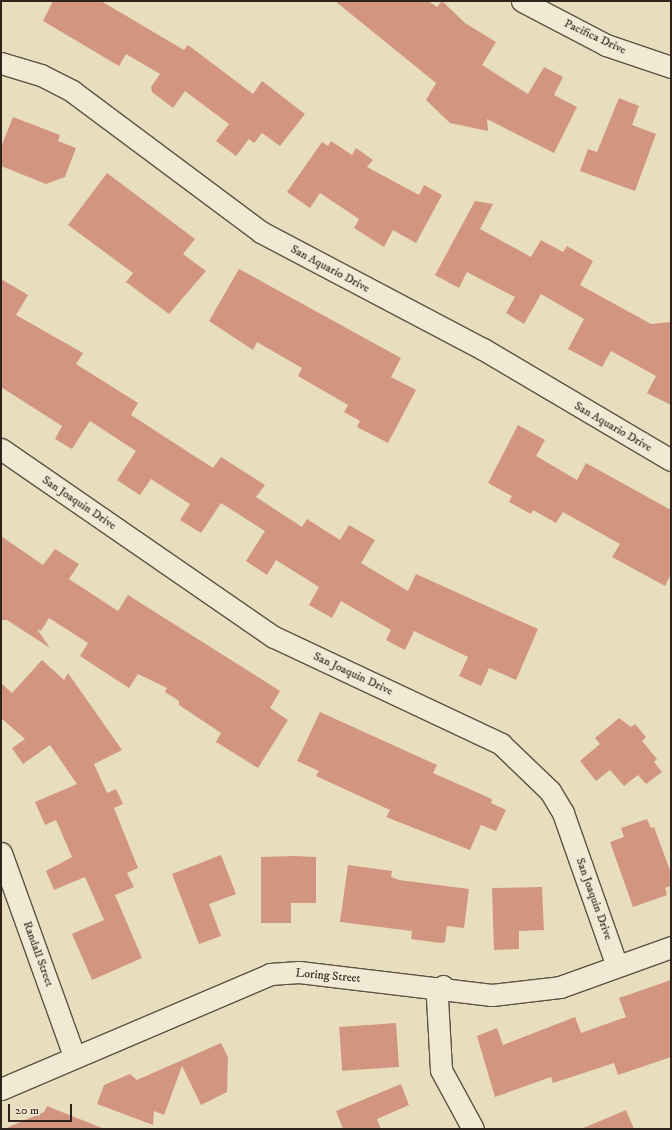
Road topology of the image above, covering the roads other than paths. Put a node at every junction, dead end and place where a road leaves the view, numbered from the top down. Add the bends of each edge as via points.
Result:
1 (522, 1) edge
2 (1, 63) edge
3 (671, 68) edge
4 (1, 449) edge
5 (671, 460) edge
6 (1, 853) edge
7 (671, 946) edge
8 (617, 966) junction
9 (442, 986) junction
10 (74, 1056) junction
11 (1, 1089) edge
12 (473, 1129) edge

1 - 3 street, Pacifica Drive via 606,45
2 - 5 street, San Aquario Drive via 42,75 72,91 261,232 483,349
4 - 8 street, San Joaquin Drive via 274,637 501,744 550,791 563,813
6 - 10 street, Randall Street
7 - 8 street, Loring Street
8 - 9 street, Loring Street via 560,987 492,995
9 - 10 street, Loring Street via 299,972 270,974
9 - 12 street via 437,998 441,1070
10 - 11 street, Loring Street

